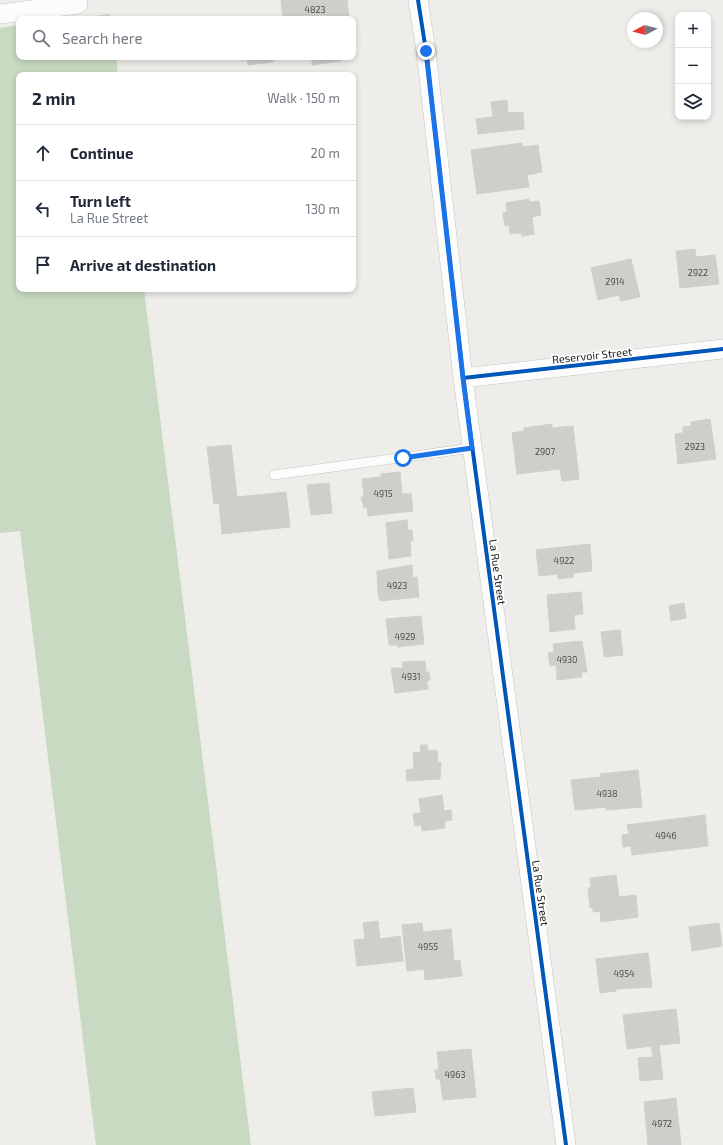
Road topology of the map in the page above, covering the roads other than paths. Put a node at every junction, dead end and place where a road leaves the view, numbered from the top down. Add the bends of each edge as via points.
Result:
1 (418, 0) edge
2 (78, 2) edge
3 (0, 14) edge
4 (723, 349) edge
5 (463, 378) junction
6 (472, 448) junction
7 (274, 476) dead end
8 (566, 1145) edge

1 - 5 street, La Rue Street
2 - 3 street
4 - 5 street, Reservoir Street
5 - 6 street, La Rue Street
6 - 7 lane
6 - 8 street, La Rue Street

